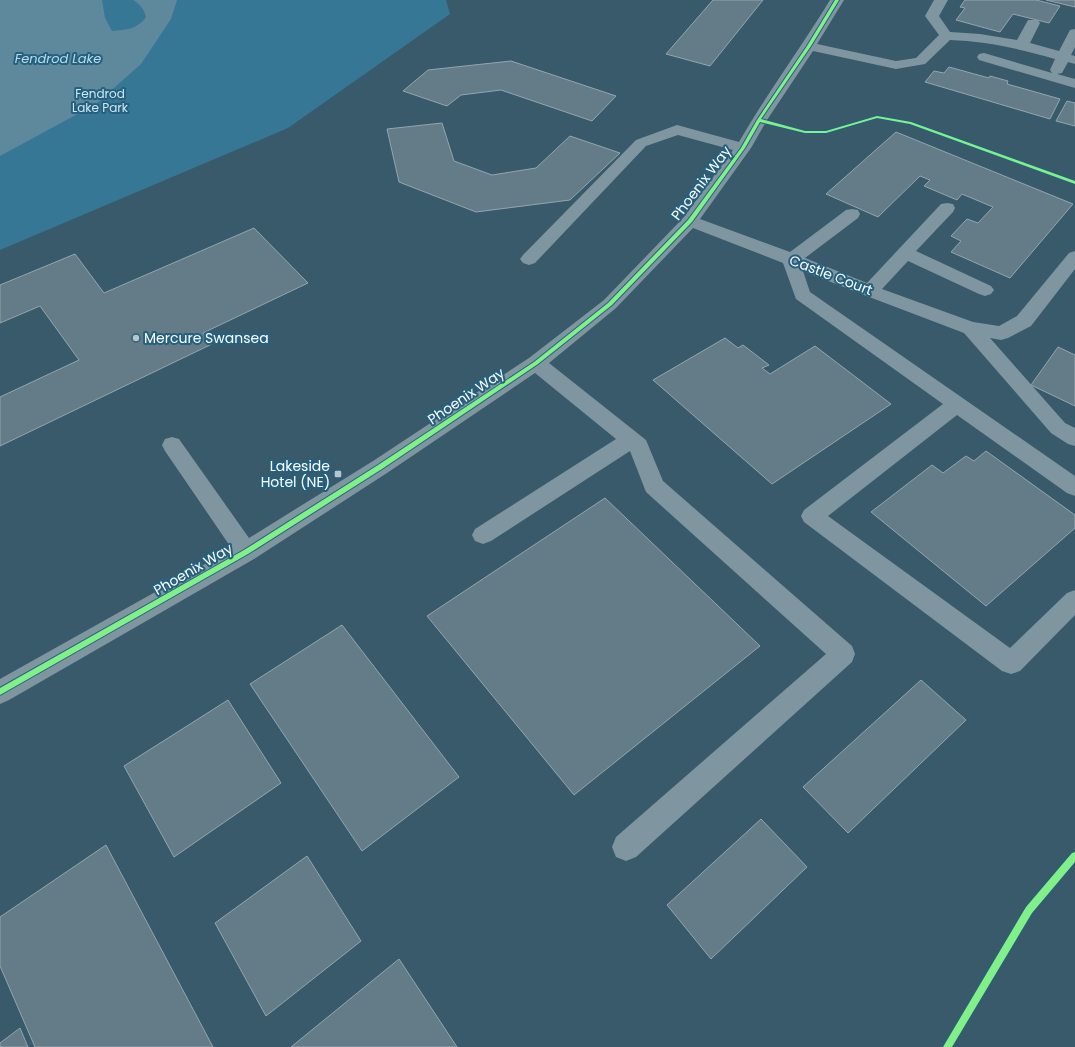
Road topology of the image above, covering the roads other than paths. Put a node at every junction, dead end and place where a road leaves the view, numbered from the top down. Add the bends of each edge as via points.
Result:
1 (837, 0) edge
2 (941, 0) edge
3 (1033, 23) dead end
4 (1075, 34) edge
5 (946, 36) junction
6 (1022, 45) junction
7 (809, 46) junction
8 (984, 57) dead end
9 (1069, 59) edge
10 (1053, 78) junction
11 (1075, 84) edge
12 (743, 148) junction
13 (948, 208) dead end
14 (852, 214) dead end
15 (690, 221) junction
16 (905, 253) junction
17 (1075, 257) edge
18 (528, 259) dead end
19 (791, 260) junction
20 (985, 290) dead end
21 (870, 291) junction
22 (971, 328) junction
23 (536, 363) junction
24 (957, 404) junction
25 (1075, 438) edge
26 (631, 440) junction
27 (172, 445) dead end
28 (1075, 487) edge
29 (483, 535) dead end
30 (246, 552) junction
31 (1075, 600) edge
32 (0, 692) edge
33 (626, 847) dead end

1 - 7 street, Phoenix Way
2 - 5 street via 932,16
3 - 6 street
4 - 9 street
5 - 6 street via 968,36
5 - 7 street via 920,61 896,65
6 - 9 street
7 - 12 street, Phoenix Way via 768,105
8 - 10 street
9 - 10 street
10 - 11 street
12 - 15 street, Phoenix Way
12 - 18 street via 678,130 641,143
13 - 16 street
14 - 19 street
15 - 19 street, Castle Court
15 - 23 street, Phoenix Way via 610,304
16 - 20 street
16 - 21 street
17 - 22 street, Castle Court via 1024,321 1001,333
19 - 21 street, Castle Court
19 - 24 street via 802,295
21 - 22 street, Castle Court
22 - 25 street, Castle Court via 1058,428
23 - 26 street
23 - 30 street, Phoenix Way
24 - 28 street
24 - 31 street via 812,516 1011,663
26 - 29 street
26 - 33 street via 639,446 654,486 843,654
27 - 30 street
30 - 32 street, Phoenix Way

